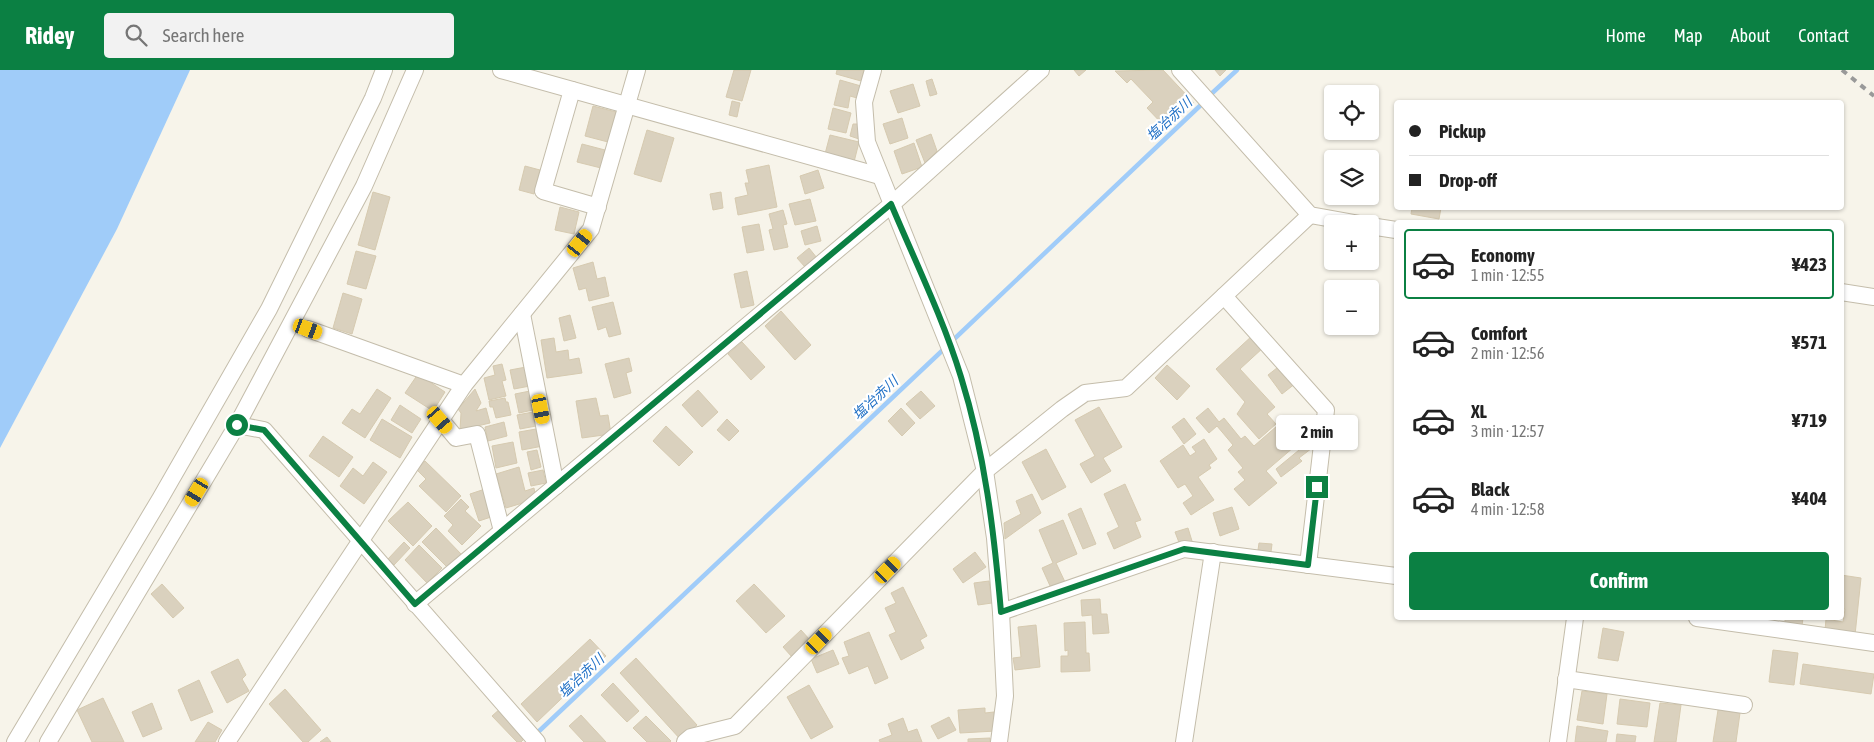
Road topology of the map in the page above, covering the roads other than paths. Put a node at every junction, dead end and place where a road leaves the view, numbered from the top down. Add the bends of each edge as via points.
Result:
1 (384, 70) edge
2 (415, 70) edge
3 (501, 70) edge
4 (637, 70) edge
5 (873, 70) edge
6 (1041, 70) edge
7 (1180, 70) edge
8 (572, 90) junction
9 (627, 106) junction
10 (880, 176) junction
11 (891, 204) junction
12 (598, 207) junction
13 (1310, 215) junction
14 (1324, 218) edge
15 (1379, 227) edge
16 (1394, 230) edge
17 (1844, 292) edge
18 (1224, 296) junction
19 (1874, 297) edge
20 (522, 314) junction
21 (308, 329) dead end
22 (464, 385) junction
23 (440, 420) junction
24 (237, 425) junction
25 (985, 470) junction
26 (556, 486) junction
27 (502, 531) junction
28 (360, 542) junction
29 (1213, 552) junction
30 (1308, 565) junction
31 (1394, 576) edge
32 (415, 604) junction
33 (1001, 612) junction
34 (1575, 620) edge
35 (1711, 620) edge
36 (1874, 643) edge
37 (1566, 679) junction
38 (1744, 705) dead end
39 (15, 742) edge
40 (48, 742) edge
41 (227, 742) edge
42 (537, 742) edge
43 (685, 742) edge
44 (999, 742) edge
45 (1184, 742) edge
46 (1558, 742) edge

1 - 39 street via 269,309
2 - 24 street via 364,186
3 - 8 street
4 - 9 street
5 - 10 street via 864,102 867,142
6 - 11 street
7 - 13 street
8 - 9 street
8 - 12 street via 543,191
9 - 10 street
9 - 12 street
10 - 11 street
11 - 25 street via 961,376
11 - 26 street
12 - 20 street via 591,229
13 - 14 street
13 - 18 street
15 - 16 street
17 - 19 street
18 - 25 street via 1126,388 1085,393
18 - 30 street via 1326,410
20 - 22 street
20 - 26 street
21 - 22 street
22 - 23 street
23 - 27 street via 456,438 477,434
23 - 28 street
24 - 28 street via 264,430
24 - 40 street
25 - 33 street
25 - 43 street via 735,726 691,737
26 - 27 street
27 - 32 street
28 - 32 street
28 - 41 street
29 - 30 street
29 - 33 street via 1184,549
29 - 45 street
30 - 31 street
32 - 42 street
33 - 44 street via 1005,696
34 - 37 street
35 - 36 street
37 - 38 street
37 - 46 street

